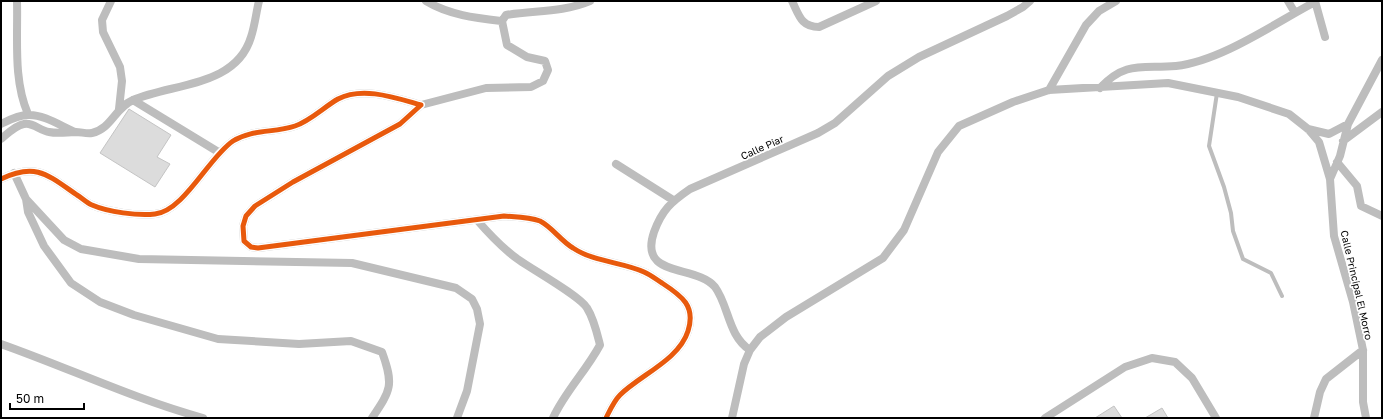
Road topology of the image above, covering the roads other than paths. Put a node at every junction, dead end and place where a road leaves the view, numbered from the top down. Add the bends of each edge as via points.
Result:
1 (17, 1) edge
2 (112, 1) edge
3 (259, 1) edge
4 (426, 1) edge
5 (590, 1) edge
6 (792, 1) edge
7 (876, 1) edge
8 (1030, 1) edge
9 (1116, 1) edge
10 (1288, 1) edge
11 (1315, 2) edge
12 (1295, 13) junction
13 (502, 22) junction
14 (1325, 37) dead end
15 (1382, 60) edge
16 (1100, 88) junction
17 (1048, 90) junction
18 (1216, 93) junction
19 (133, 100) junction
20 (421, 105) junction
21 (119, 109) junction
22 (1382, 112) edge
23 (28, 114) junction
24 (1, 124) edge
25 (1348, 124) junction
26 (1308, 129) junction
27 (76, 132) junction
28 (1, 139) edge
29 (1344, 141) junction
30 (220, 153) junction
31 (1338, 162) junction
32 (616, 164) dead end
33 (14, 173) junction
34 (1, 180) edge
35 (1330, 180) junction
36 (26, 199) junction
37 (673, 200) junction
38 (1382, 216) edge
39 (477, 220) junction
40 (1282, 296) dead end
41 (1, 344) edge
42 (750, 350) junction
43 (1362, 350) junction
44 (203, 418) edge
45 (372, 418) edge
46 (457, 418) edge
47 (553, 418) edge
48 (606, 418) edge
49 (732, 418) edge
50 (1045, 418) edge
51 (1216, 418) edge
52 (1314, 418) edge
53 (1366, 418) edge

1 - 23 street via 19,82
2 - 21 street via 102,20 103,32 120,66 122,81
3 - 19 street via 251,38 241,55 226,69 208,79
4 - 13 street via 462,16
5 - 13 street via 546,12 506,15
6 - 7 street via 802,21 810,27 819,27
8 - 37 street, Calle Piar via 1007,16 919,57 888,76 840,119 818,133 690,189
9 - 17 street via 1099,11 1086,25
10 - 12 street
11 - 12 street
11 - 14 street
12 - 16 street via 1206,59 1177,66 1129,67 1111,76
13 - 20 street via 507,45 527,57 545,61 548,70 543,81 531,87 486,88
15 - 25 street
16 - 17 street
16 - 18 street via 1168,83
17 - 42 street via 959,126 938,152 904,230 883,258 786,317 760,338
18 - 26 street via 1238,97 1289,114
18 - 40 lane via 1209,146 1224,187 1233,231 1243,259 1271,273
19 - 21 street
19 - 30 street
20 - 30 street via 386,95 361,93 340,98 297,126 250,132 233,141
20 - 39 street via 400,124 293,182 255,206 246,216 243,226 244,241 251,247 258,248
21 - 27 street via 106,126 92,133
22 - 29 street
23 - 24 street
23 - 27 street
25 - 26 street via 1329,134
25 - 29 street
26 - 35 street, Calle Principal El Morro via 1319,142
27 - 28 street via 60,134 22,124
29 - 31 street
30 - 33 street via 177,203 157,214 134,215 92,205 46,173
31 - 35 street
31 - 38 street via 1357,186 1361,206
32 - 37 street
33 - 34 street
33 - 36 street
35 - 43 street, Calle Principal El Morro via 1334,236 1353,302
36 - 45 street via 28,212 44,246 71,283 100,302 134,315 218,339 299,344 351,341 382,352 389,372 388,394
36 - 46 street via 64,240 81,249 139,259 352,263 456,288 472,299 480,324 467,391
37 - 42 street, Calle Piar via 660,217 653,235 651,249 654,258 662,265 701,277 713,285 722,298 742,345
39 - 47 street via 492,238 517,259 577,298 586,307 595,327 600,345 589,366 560,402
39 - 48 street via 504,216 541,222 573,248 596,258 645,272 677,292 687,303 691,317 688,333 678,348 659,366 620,395
41 - 44 street
42 - 49 street via 744,364
43 - 52 street via 1326,379
43 - 53 street, Calle Principal El Morro via 1363,402
50 - 51 street via 1125,367 1152,358 1175,362 1192,378

